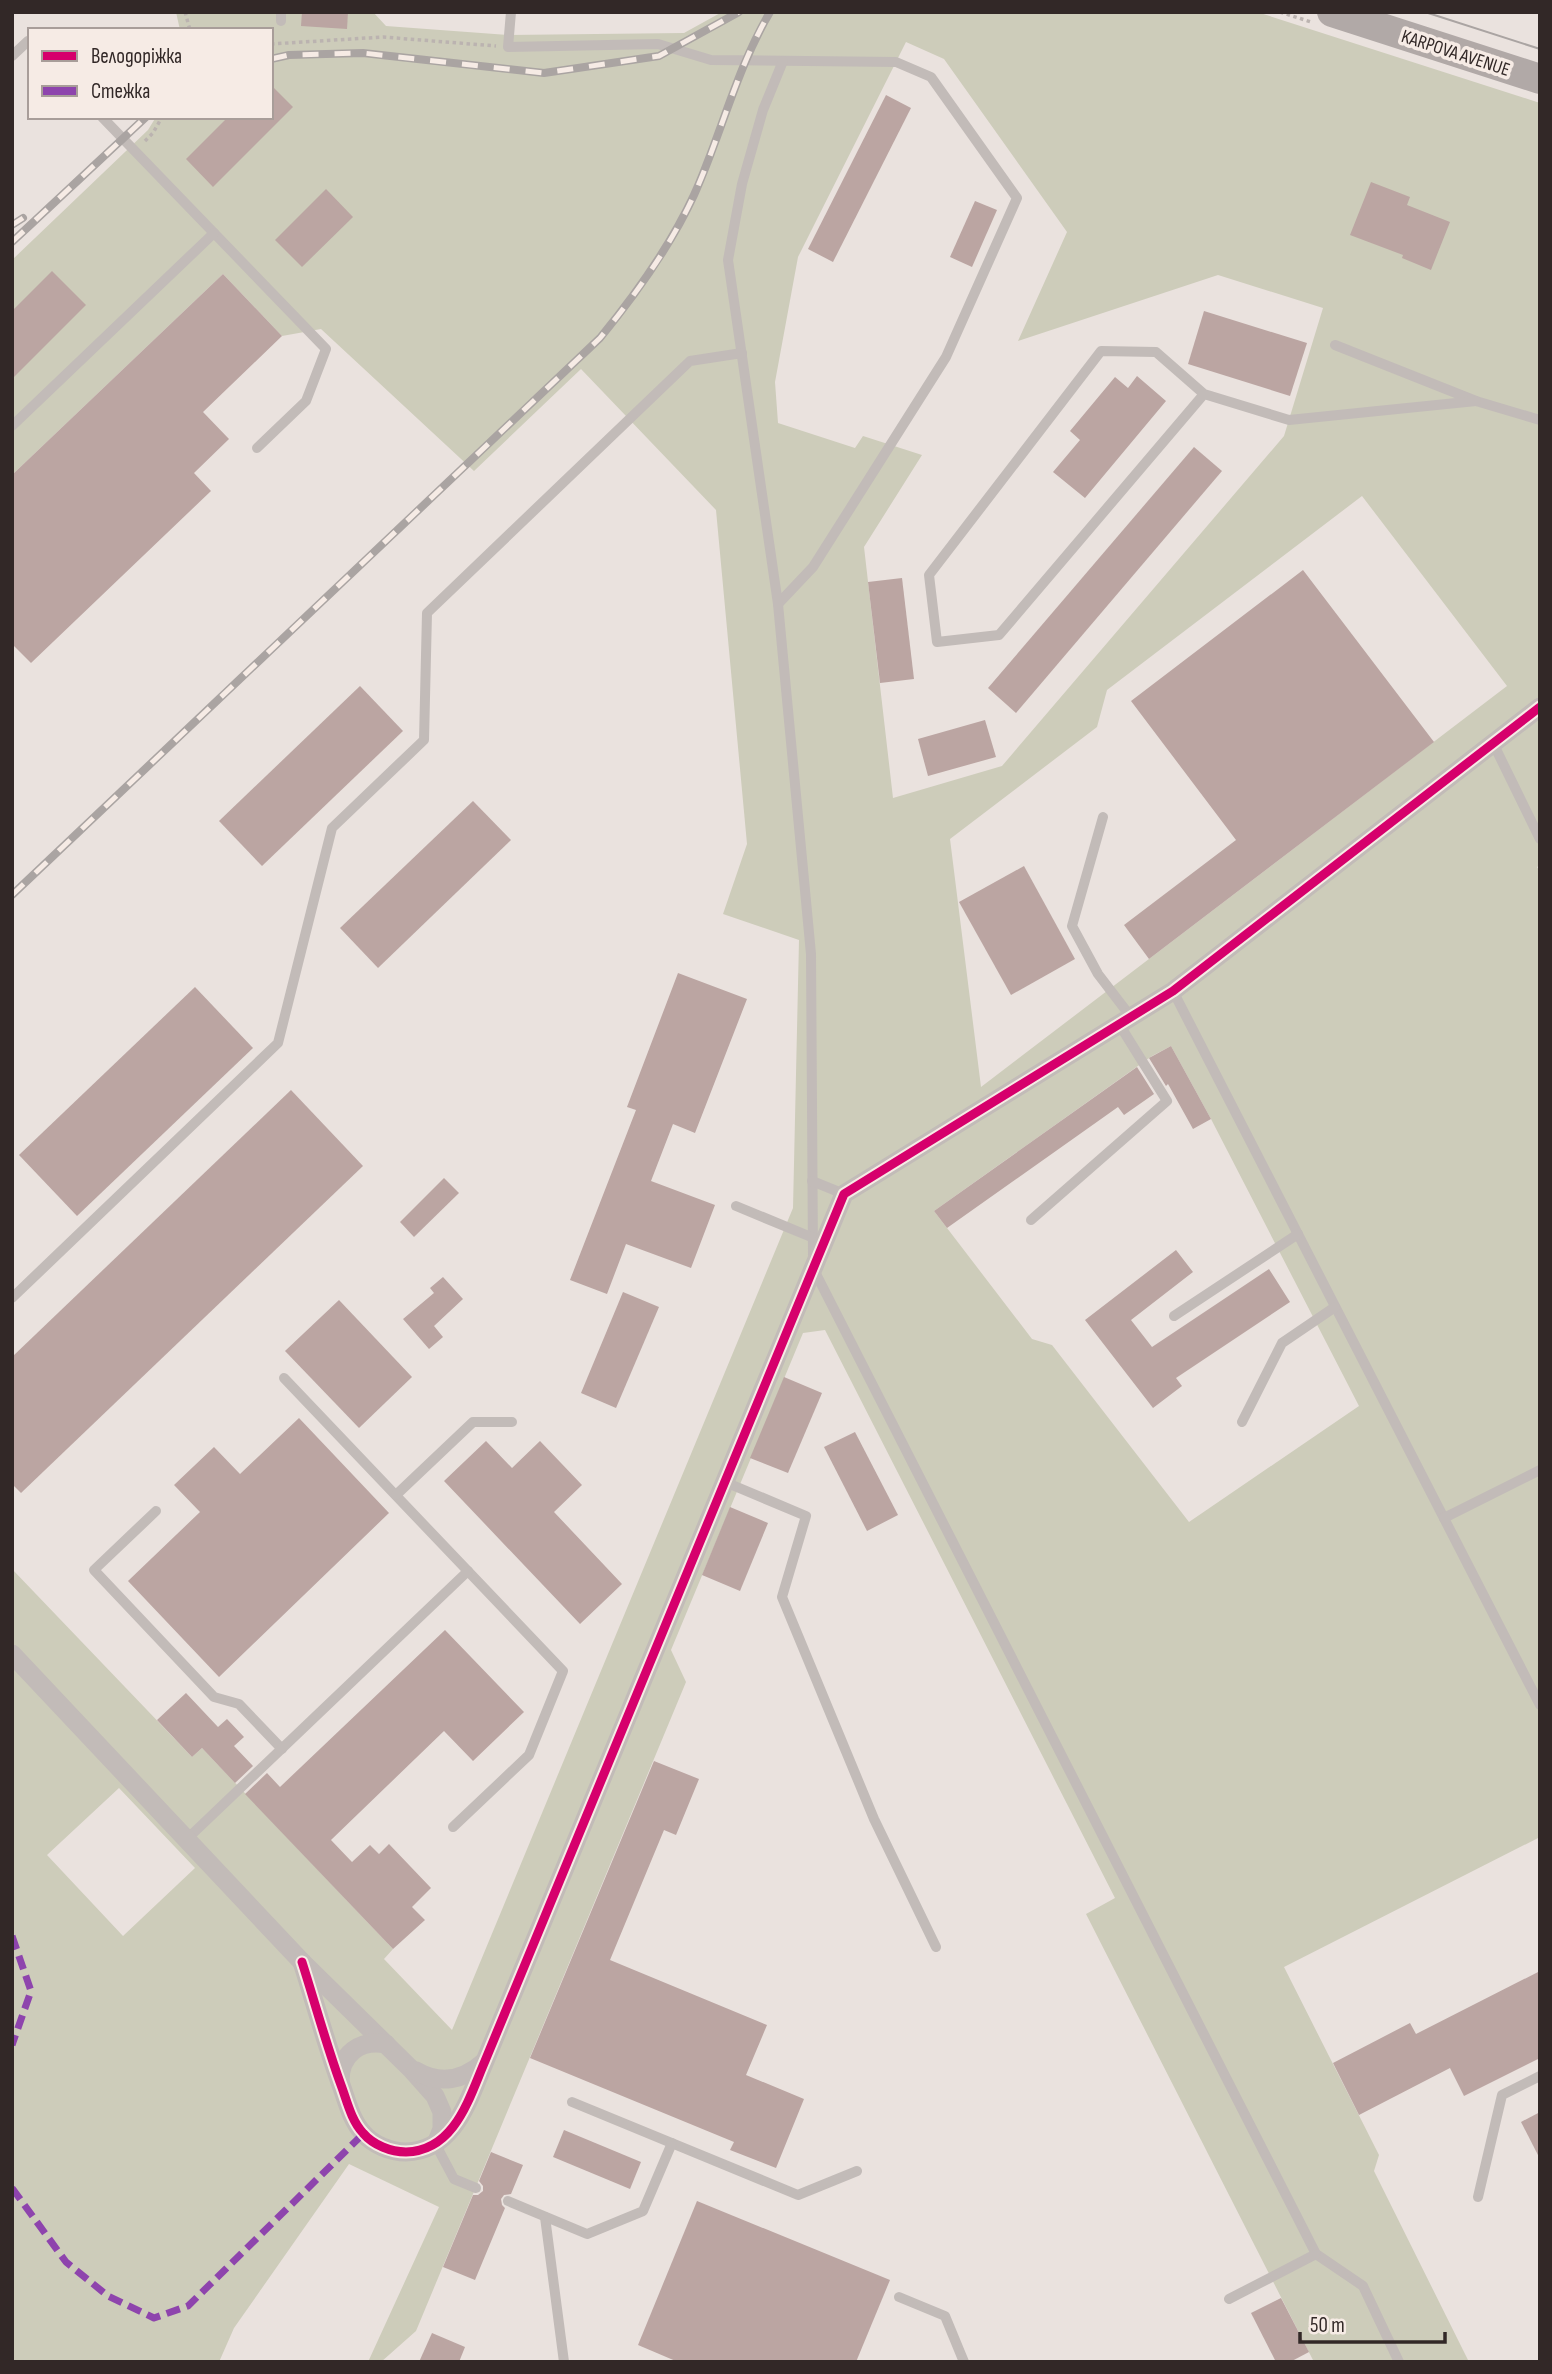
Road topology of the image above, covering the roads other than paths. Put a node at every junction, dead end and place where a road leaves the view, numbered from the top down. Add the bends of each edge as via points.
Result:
1 (511, 12) edge
2 (1332, 12) edge
3 (28, 41) edge
4 (12, 56) edge
5 (783, 61) junction
6 (1540, 79) edge
7 (104, 119) edge
8 (214, 233) junction
9 (1335, 345) dead end
10 (742, 353) junction
11 (1204, 394) junction
12 (1476, 401) junction
13 (1540, 420) edge
14 (12, 426) edge
15 (257, 448) dead end
16 (778, 604) junction
17 (1540, 707) edge
18 (1493, 743) junction
19 (1103, 817) dead end
20 (1540, 839) edge
21 (1173, 991) junction
22 (1125, 1021) junction
23 (813, 1181) junction
24 (844, 1194) junction
25 (736, 1206) dead end
26 (1031, 1220) dead end
27 (1298, 1234) junction
28 (818, 1240) junction
29 (813, 1269) junction
30 (12, 1298) edge
31 (1335, 1307) junction
32 (1174, 1316) dead end
33 (284, 1378) dead end
34 (512, 1422) dead end
35 (1242, 1422) dead end
36 (1540, 1470) edge
37 (725, 1482) junction
38 (396, 1495) junction
39 (156, 1511) dead end
40 (1444, 1518) junction
41 (468, 1570) junction
42 (12, 1654) edge
43 (1540, 1705) edge
44 (282, 1749) junction
45 (453, 1827) dead end
46 (187, 1839) junction
47 (936, 1947) dead end
48 (302, 1962) junction
49 (386, 2044) junction
50 (485, 2062) junction
51 (411, 2069) junction
52 (1540, 2076) edge
53 (340, 2082) junction
54 (572, 2102) dead end
55 (672, 2143) junction
56 (436, 2145) junction
57 (857, 2171) dead end
58 (476, 2188) dead end
59 (1478, 2197) dead end
60 (508, 2202) dead end
61 (545, 2217) junction
62 (1315, 2254) junction
63 (899, 2297) dead end
64 (1228, 2299) dead end
65 (564, 2362) edge
66 (964, 2362) edge
67 (1399, 2362) edge

1 - 5 lane via 508,47 658,44 711,60
2 - 6 main road, KARPOVA AVENUE
3 - 4 lane
5 - 10 lane via 741,184 728,260
5 - 16 lane via 896,62 931,77 1017,198 946,358 813,567
7 - 8 lane
8 - 14 lane
8 - 15 lane via 326,349 306,401
9 - 12 lane
10 - 16 lane
10 - 30 lane via 690,361 427,613 424,740 332,828 278,1044
11 - 11 lane via 1156,352 1101,351 929,575 937,642 999,635
11 - 12 lane via 1289,420
12 - 13 lane
16 - 23 lane via 811,954
17 - 18 street
18 - 20 lane
18 - 21 street
19 - 22 lane via 1072,926
21 - 22 street
21 - 27 lane
22 - 24 street
22 - 26 lane via 1167,1101
23 - 24 lane
23 - 28 lane
24 - 28 street
25 - 28 lane
27 - 31 lane
27 - 32 lane
28 - 29 street
29 - 37 street
29 - 62 lane
31 - 35 lane via 1282,1343
31 - 40 lane
33 - 38 lane
34 - 38 lane via 473,1422
36 - 40 lane
37 - 47 lane via 806,1516 782,1597 874,1819
37 - 50 street
38 - 41 lane
39 - 44 lane via 94,1570 214,1697 239,1704
40 - 43 lane
41 - 44 lane
41 - 45 lane via 563,1671 529,1755
42 - 46 street
44 - 46 lane
46 - 48 street
48 - 49 street
48 - 53 street
49 - 51 street
49 - 53 street via 366,2043 348,2053
50 - 51 street via 450,2080
50 - 56 street via 462,2114
51 - 56 street via 435,2096 442,2112
52 - 59 lane via 1502,2095
53 - 56 street via 363,2134 381,2146 405,2152
54 - 55 lane
55 - 57 lane via 798,2195
55 - 61 lane via 643,2211 587,2234
56 - 58 lane via 454,2179
60 - 61 lane
61 - 65 lane
62 - 64 lane
62 - 67 lane via 1363,2286
63 - 66 lane via 945,2316

